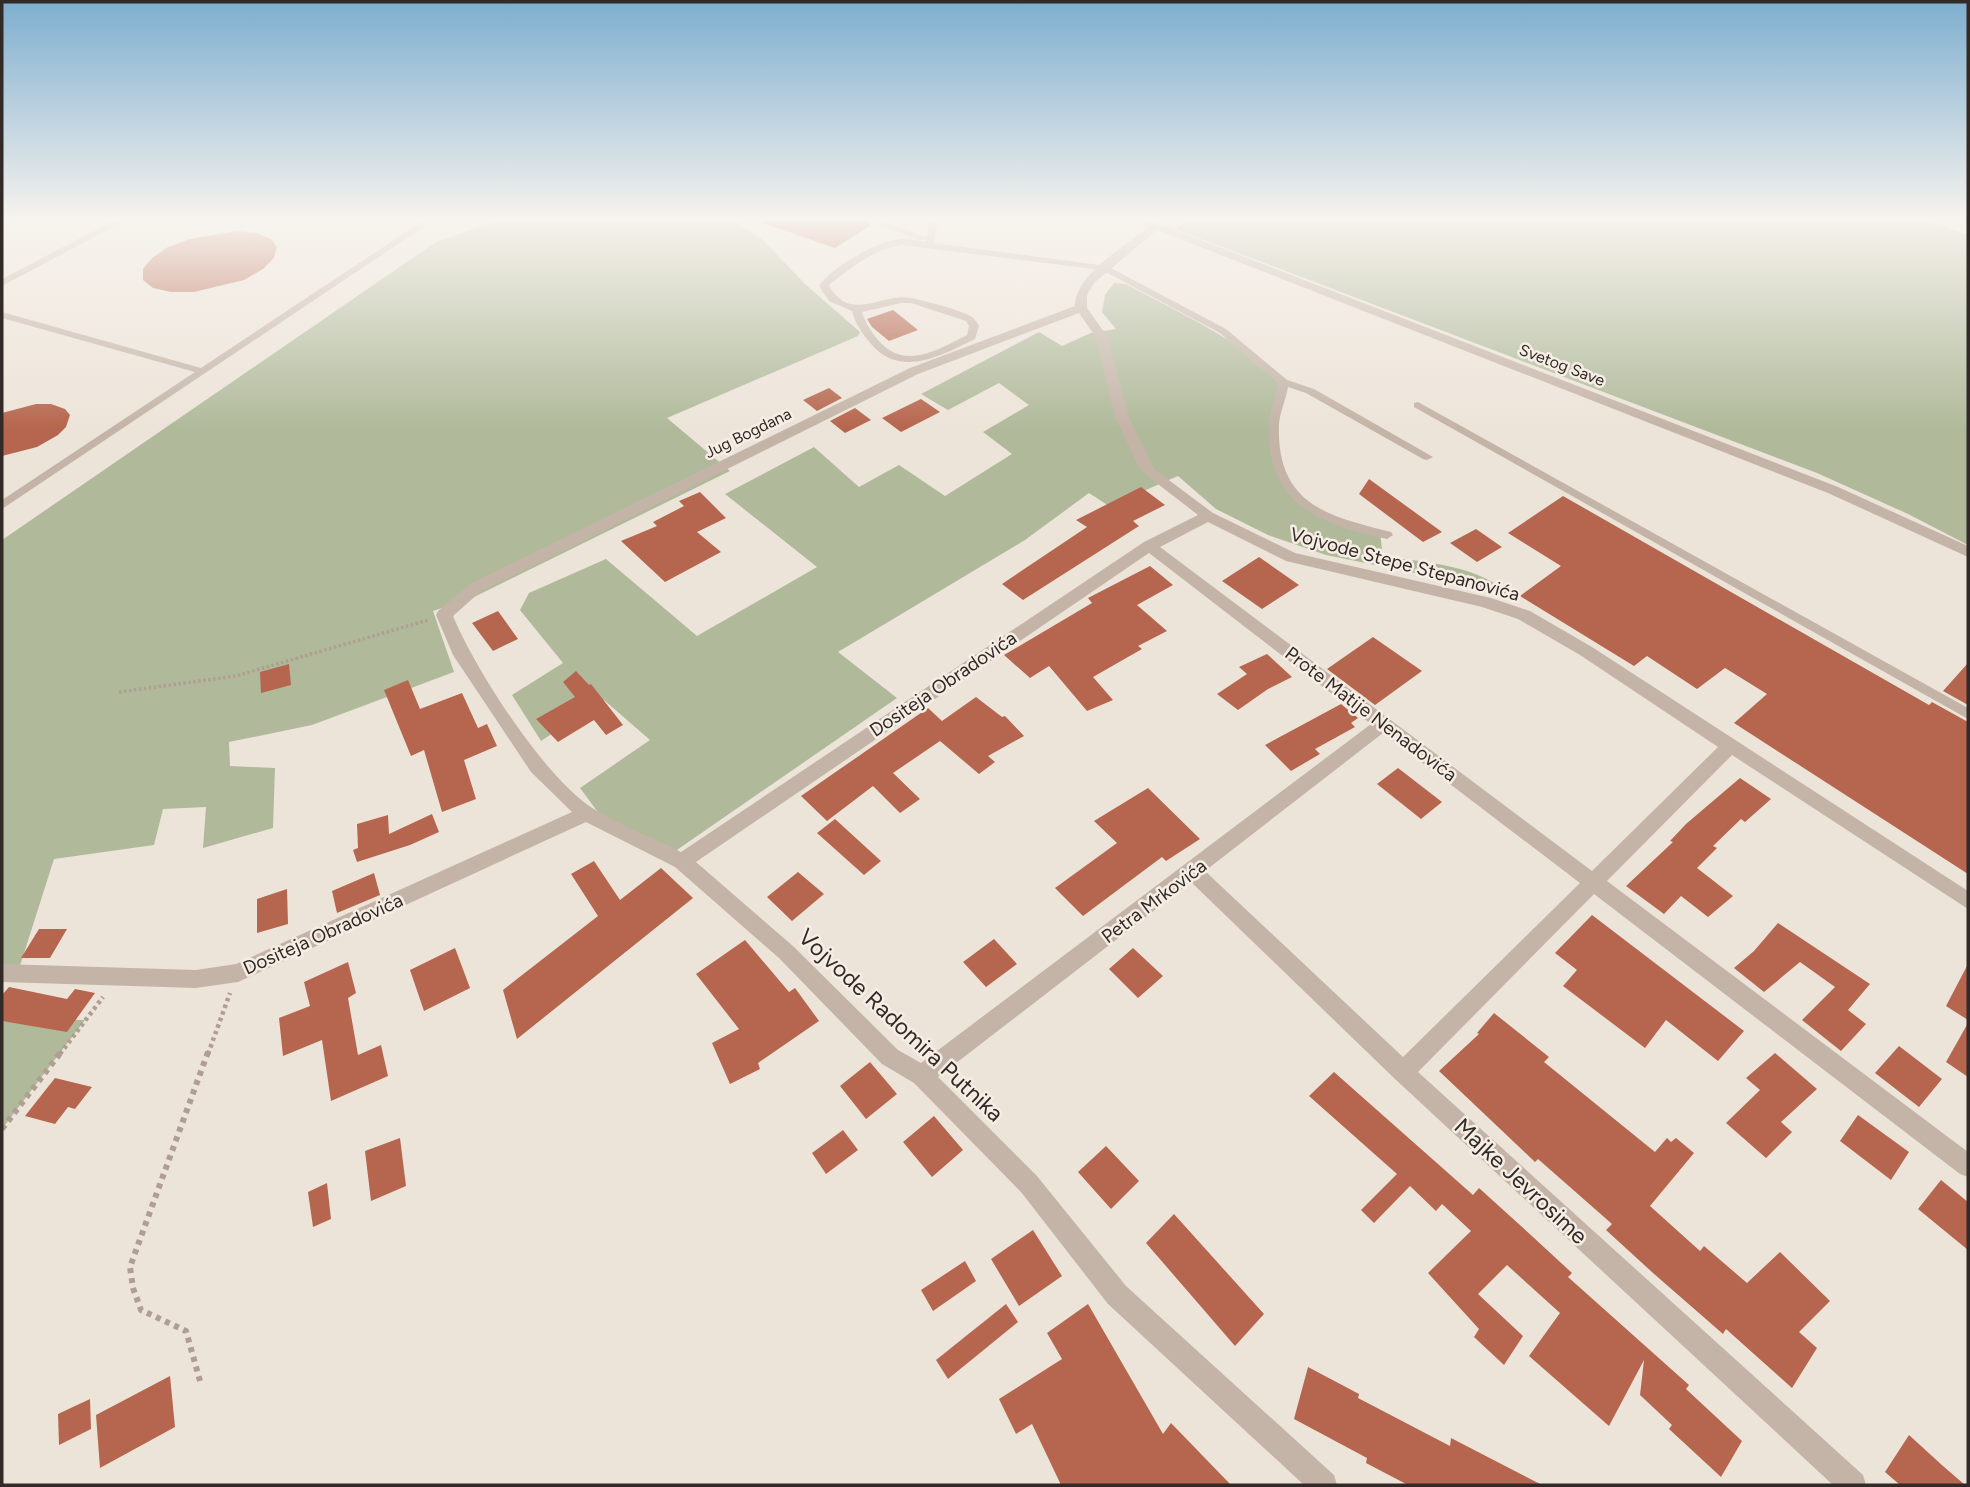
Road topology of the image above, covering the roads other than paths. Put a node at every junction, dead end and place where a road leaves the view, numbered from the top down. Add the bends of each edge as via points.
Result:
1 (325, 289) edge
2 (826, 289) edge
3 (1084, 289) edge
4 (1146, 289) edge
5 (1319, 289) edge
6 (1081, 308) junction
7 (857, 310) junction
8 (2, 315) edge
9 (202, 371) junction
10 (1283, 382) junction
11 (1418, 405) dead end
12 (1427, 457) dead end
13 (2, 505) edge
14 (1208, 516) junction
15 (1387, 535) dead end
16 (1149, 546) junction
17 (1968, 552) edge
18 (444, 615) joint
19 (1968, 714) edge
20 (1384, 723) junction
21 (1730, 746) junction
22 (586, 814) junction
23 (682, 861) junction
24 (1193, 872) junction
25 (1594, 882) junction
26 (1968, 901) edge
27 (2, 973) edge
28 (1403, 1072) junction
29 (922, 1076) junction
30 (1968, 1166) edge
31 (1834, 1478) edge
32 (1324, 1485) edge
33 (1853, 1485) edge

1 - 9 lane
2 - 7 lane via 832,299
3 - 6 street
4 - 10 lane via 1205,319
5 - 17 street, Svetog Save via 1821,485
6 - 14 street, Vojvode Stepe Stepanovića via 1101,336 1122,417 1148,471
6 - 18 street, Jug Bogdana via 914,371 475,587
7 - 7 lane via 879,350 892,358 923,359 972,337 974,326 969,318 912,300
8 - 9 lane
9 - 13 lane
10 - 12 lane via 1310,391
10 - 15 lane via 1274,423 1283,480 1317,516
11 - 19 lane
14 - 16 street, Dositeja Obradovića
14 - 21 street, Vojvode Stepe Stepanovića via 1291,557 1524,615
16 - 20 street, Prote Matije Nenadovića
16 - 23 street, Dositeja Obradovića
18 - 22 street, Vojvode Radomira Putnika via 458,651 537,767
20 - 24 street, Petra Mrkovića
20 - 25 street, Prote Matije Nenadovića
21 - 25 street
21 - 26 street, Vojvode Stepe Stepanovića
22 - 23 street, Vojvode Radomira Putnika
22 - 27 street, Dositeja Obradovića via 237,973 196,979
23 - 29 street, Vojvode Radomira Putnika via 786,952 890,1057
24 - 28 street, Majke Jevrosime
24 - 29 street, Petra Mrkovića
25 - 28 street
25 - 30 street, Prote Matije Nenadovića
28 - 31 street, Majke Jevrosime
29 - 32 street, Vojvode Radomira Putnika via 1029,1184 1116,1295
31 - 33 street, Majke Jevrosime

